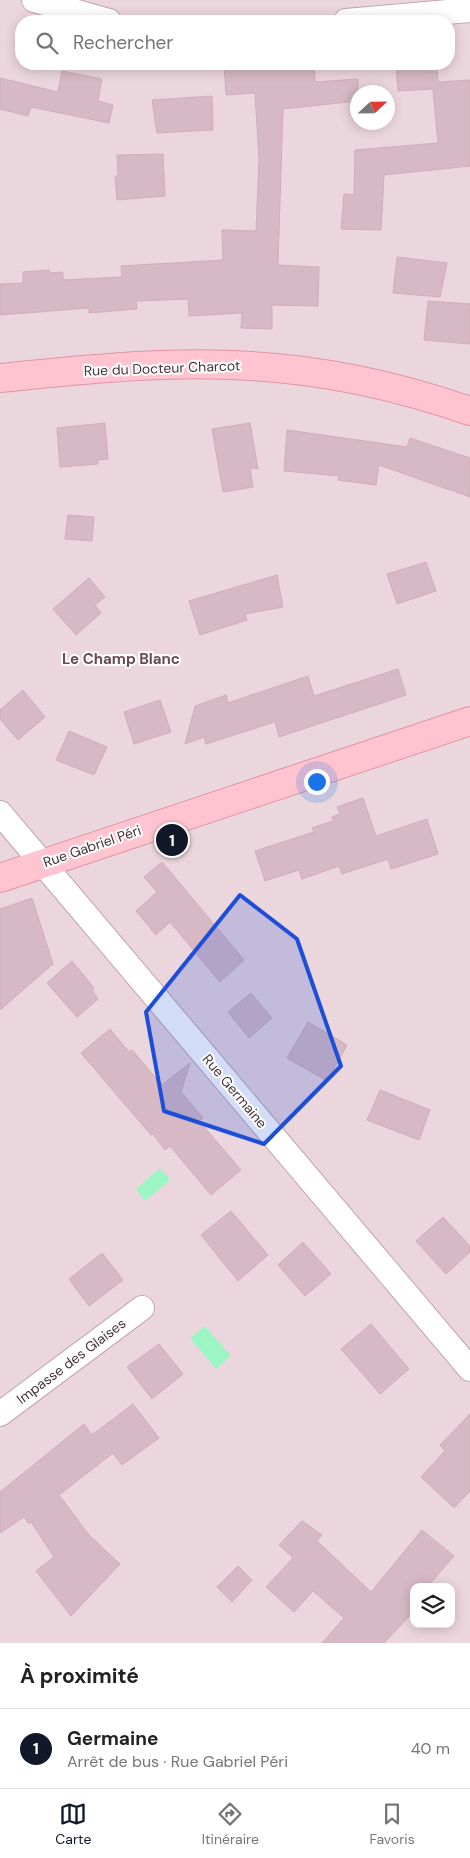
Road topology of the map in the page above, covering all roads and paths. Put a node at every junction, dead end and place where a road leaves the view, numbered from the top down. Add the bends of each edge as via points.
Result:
1 (34, 0) edge
2 (470, 10) edge
3 (88, 15) edge
4 (414, 15) edge
5 (0, 378) edge
6 (470, 411) edge
7 (470, 721) edge
8 (0, 813) edge
9 (42, 864) junction
10 (0, 878) edge
11 (142, 1308) dead end
12 (470, 1369) edge
13 (0, 1414) edge

1 - 3 street
2 - 4 street
5 - 6 street, Rue du Docteur Charcot via 152,366 252,366 365,382
7 - 9 street, Rue Gabriel Péri
8 - 9 street, Rue Germaine
9 - 10 street, Rue Gabriel Péri
9 - 12 street, Rue Germaine
11 - 13 street, Impasse des Glaises

